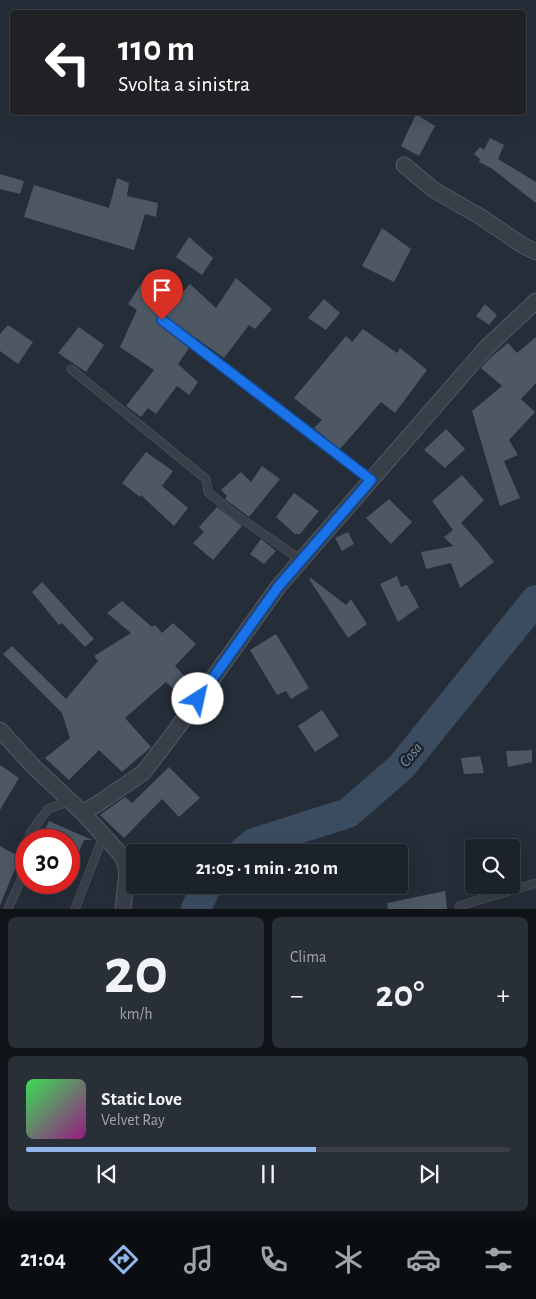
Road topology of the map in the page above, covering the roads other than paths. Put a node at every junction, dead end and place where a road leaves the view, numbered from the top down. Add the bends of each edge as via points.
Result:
1 (404, 165) dead end
2 (536, 252) edge
3 (536, 301) edge
4 (162, 320) dead end
5 (71, 369) dead end
6 (371, 480) junction
7 (301, 560) junction
8 (0, 730) edge
9 (70, 801) junction
10 (83, 813) junction
11 (33, 829) edge
12 (104, 834) junction
13 (536, 882) edge
14 (15, 893) edge
15 (459, 906) dead end
16 (8, 909) edge
17 (75, 909) edge
18 (123, 909) edge

1 - 2 street via 434,190
3 - 6 street via 485,349
4 - 6 lane
5 - 7 lane via 206,479 208,492
6 - 7 street
7 - 10 street via 144,772
8 - 9 street
9 - 10 street
9 - 11 lane via 48,809
10 - 12 street
12 - 17 lane
12 - 18 street via 123,857 127,872
13 - 15 lane
14 - 16 lane

